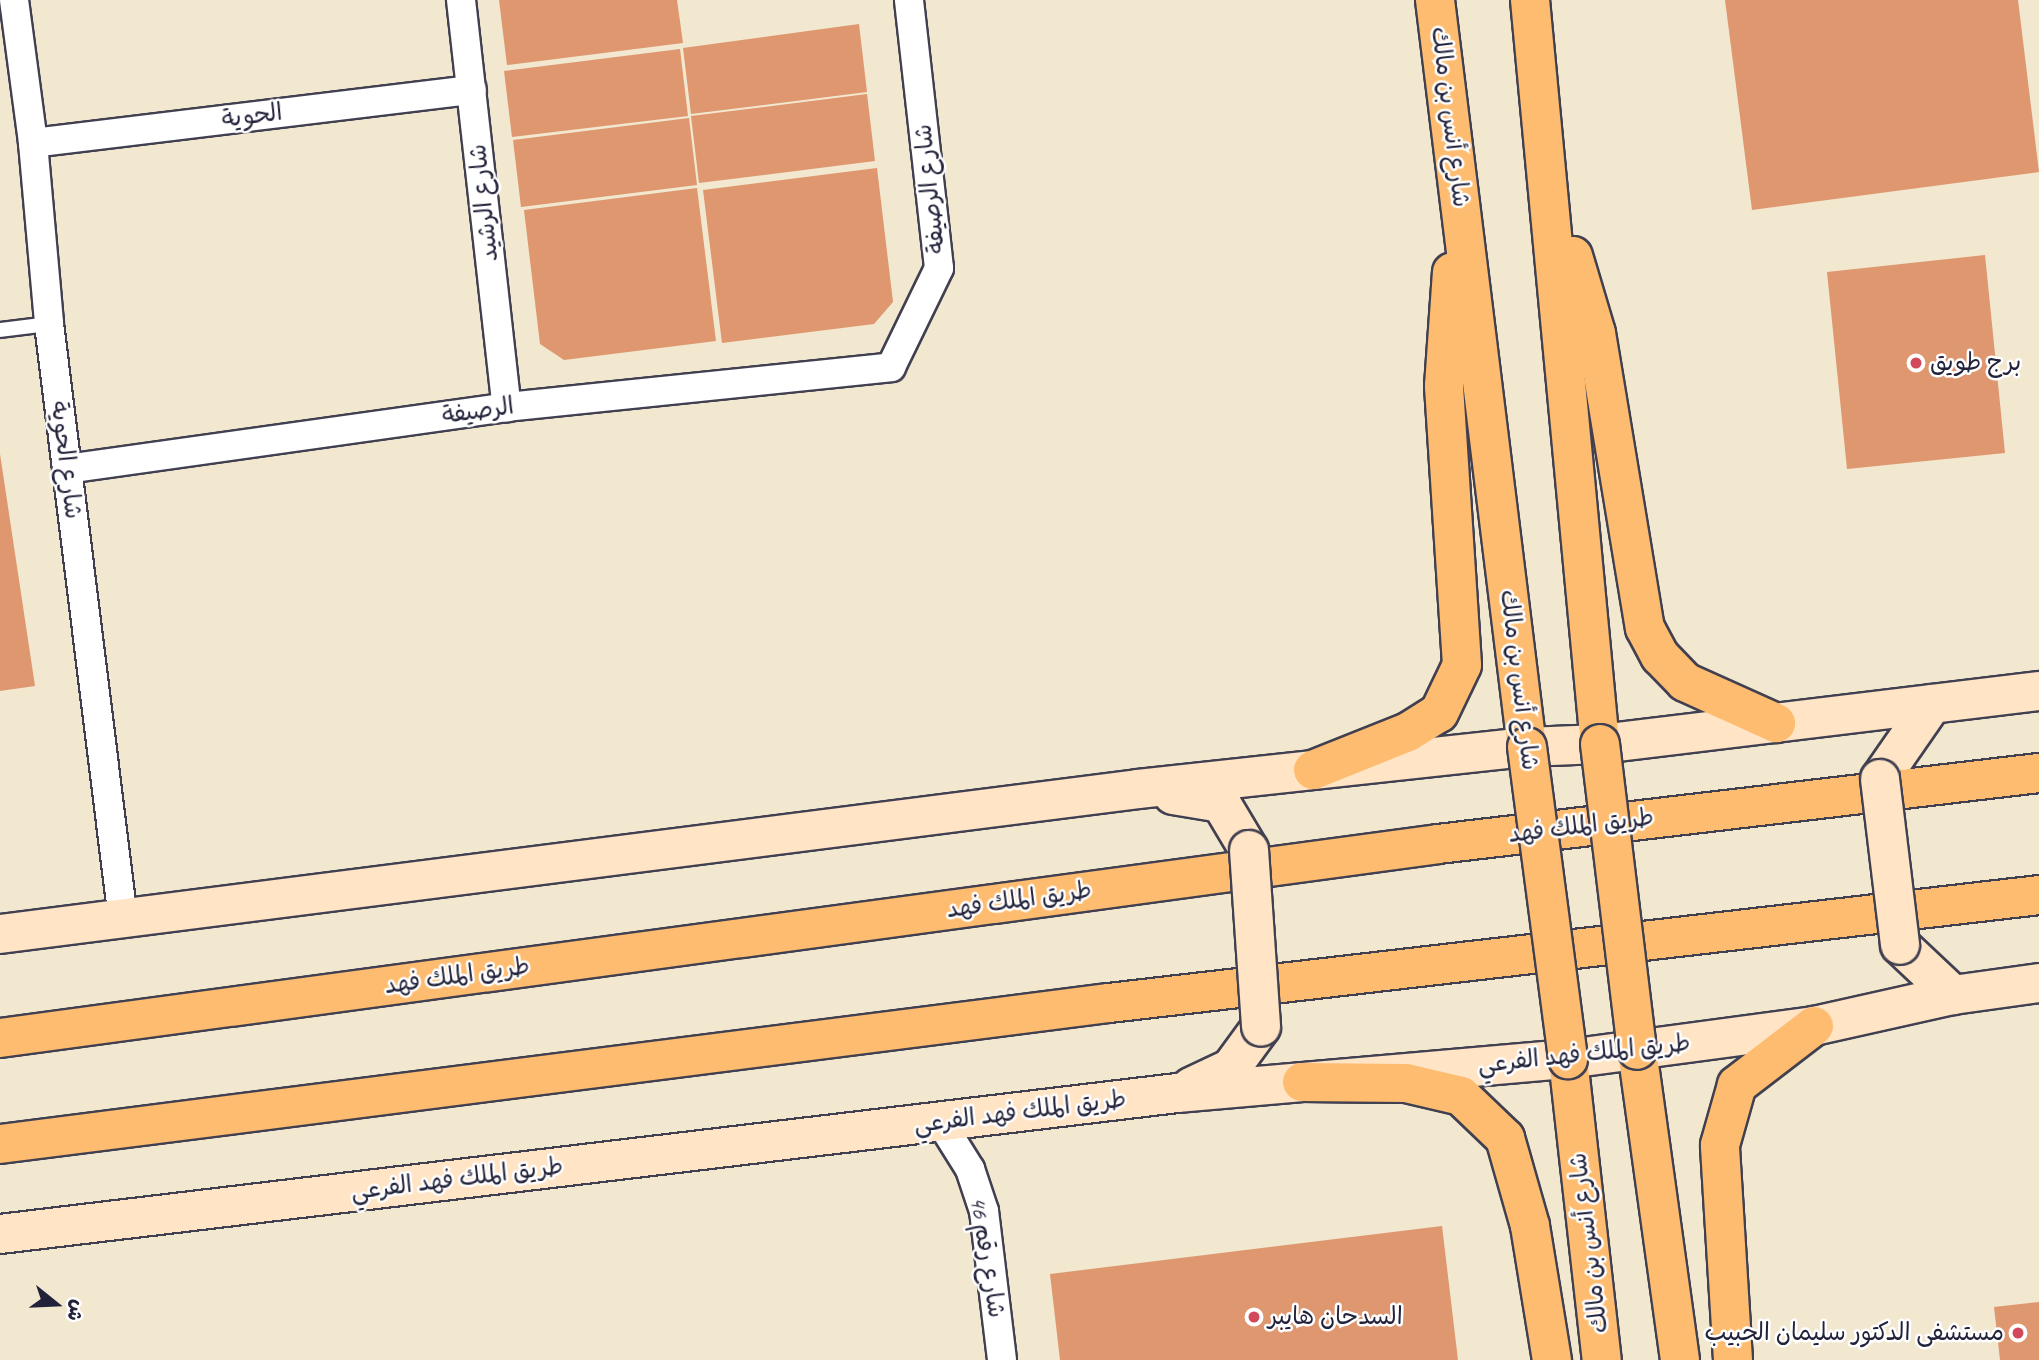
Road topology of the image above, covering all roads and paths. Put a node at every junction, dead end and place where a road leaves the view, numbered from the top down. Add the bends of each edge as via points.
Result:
1 (14, 0) edge
2 (461, 0) edge
3 (909, 0) edge
4 (1435, 0) edge
5 (1530, 0) edge
6 (472, 90) junction
7 (33, 143) junction
8 (1550, 176) junction
9 (1459, 182) junction
10 (49, 324) junction
11 (0, 330) edge
12 (891, 367) joint
13 (507, 407) junction
14 (67, 469) junction
15 (2039, 691) edge
16 (1932, 704) junction
17 (1776, 723) junction
18 (1600, 744) junction
19 (1527, 747) junction
20 (1313, 770) junction
21 (2039, 773) edge
22 (1138, 789) junction
23 (2039, 895) edge
24 (124, 919) junction
25 (0, 934) edge
26 (2039, 983) edge
27 (1954, 995) junction
28 (1814, 1026) junction
29 (0, 1038) edge
30 (1637, 1050) junction
31 (1568, 1059) junction
32 (1302, 1082) junction
33 (1177, 1093) junction
34 (940, 1121) junction
35 (0, 1144) edge
36 (0, 1234) edge
37 (1002, 1360) edge
38 (1552, 1360) edge
39 (1602, 1360) edge
40 (1681, 1360) edge
41 (1733, 1360) edge

1 - 7 street, شارع الحوية
2 - 6 street, شارع الرشيد
3 - 12 street, شارع الرصيفة via 939,268
4 - 9 main road, شارع أنس بن مالك
5 - 8 main road
6 - 7 street, الحوية
6 - 13 street, شارع الرشيد
7 - 10 street, شارع الحوية
8 - 17 main road via 1596,333 1645,628 1660,656 1685,682
8 - 18 main road
9 - 19 main road, شارع أنس بن مالك
9 - 20 main road via 1444,386 1462,665 1439,713 1408,732
10 - 11 lane
10 - 14 street, شارع الحوية
12 - 13 street, الرصيفة
13 - 14 street, الرصيفة
14 - 24 street, شارع الحوية
15 - 16 main road
16 - 17 main road
16 - 27 main road, bridge via 1880,779 1900,945
17 - 18 main road
18 - 19 main road
18 - 30 main road, bridge
19 - 20 main road
19 - 31 main road, شارع أنس بن مالك, bridge
20 - 22 main road
21 - 29 main road, طريق الملك فهد via 1438,844
22 - 24 main road
22 - 33 main road, bridge via 1221,803 1249,850 1261,1027 1231,1068
23 - 35 main road via 1109,1003
24 - 25 main road
26 - 27 main road, طريق الملك فهد الفرعي
27 - 28 main road, طريق الملك فهد الفرعي
28 - 30 main road, طريق الملك فهد الفرعي
28 - 41 main road via 1737,1085 1720,1145
30 - 31 main road, طريق الملك فهد الفرعي
30 - 40 main road
31 - 32 main road, طريق الملك فهد الفرعي
31 - 39 main road, شارع أنس بن مالك
32 - 33 main road, طريق الملك فهد الفرعي
32 - 38 main road via 1406,1083 1461,1096 1505,1138 1530,1226
33 - 34 main road, طريق الملك فهد الفرعي
34 - 36 main road, طريق الملك فهد الفرعي
34 - 37 street, شارع رقم 46 via 970,1169 984,1211

